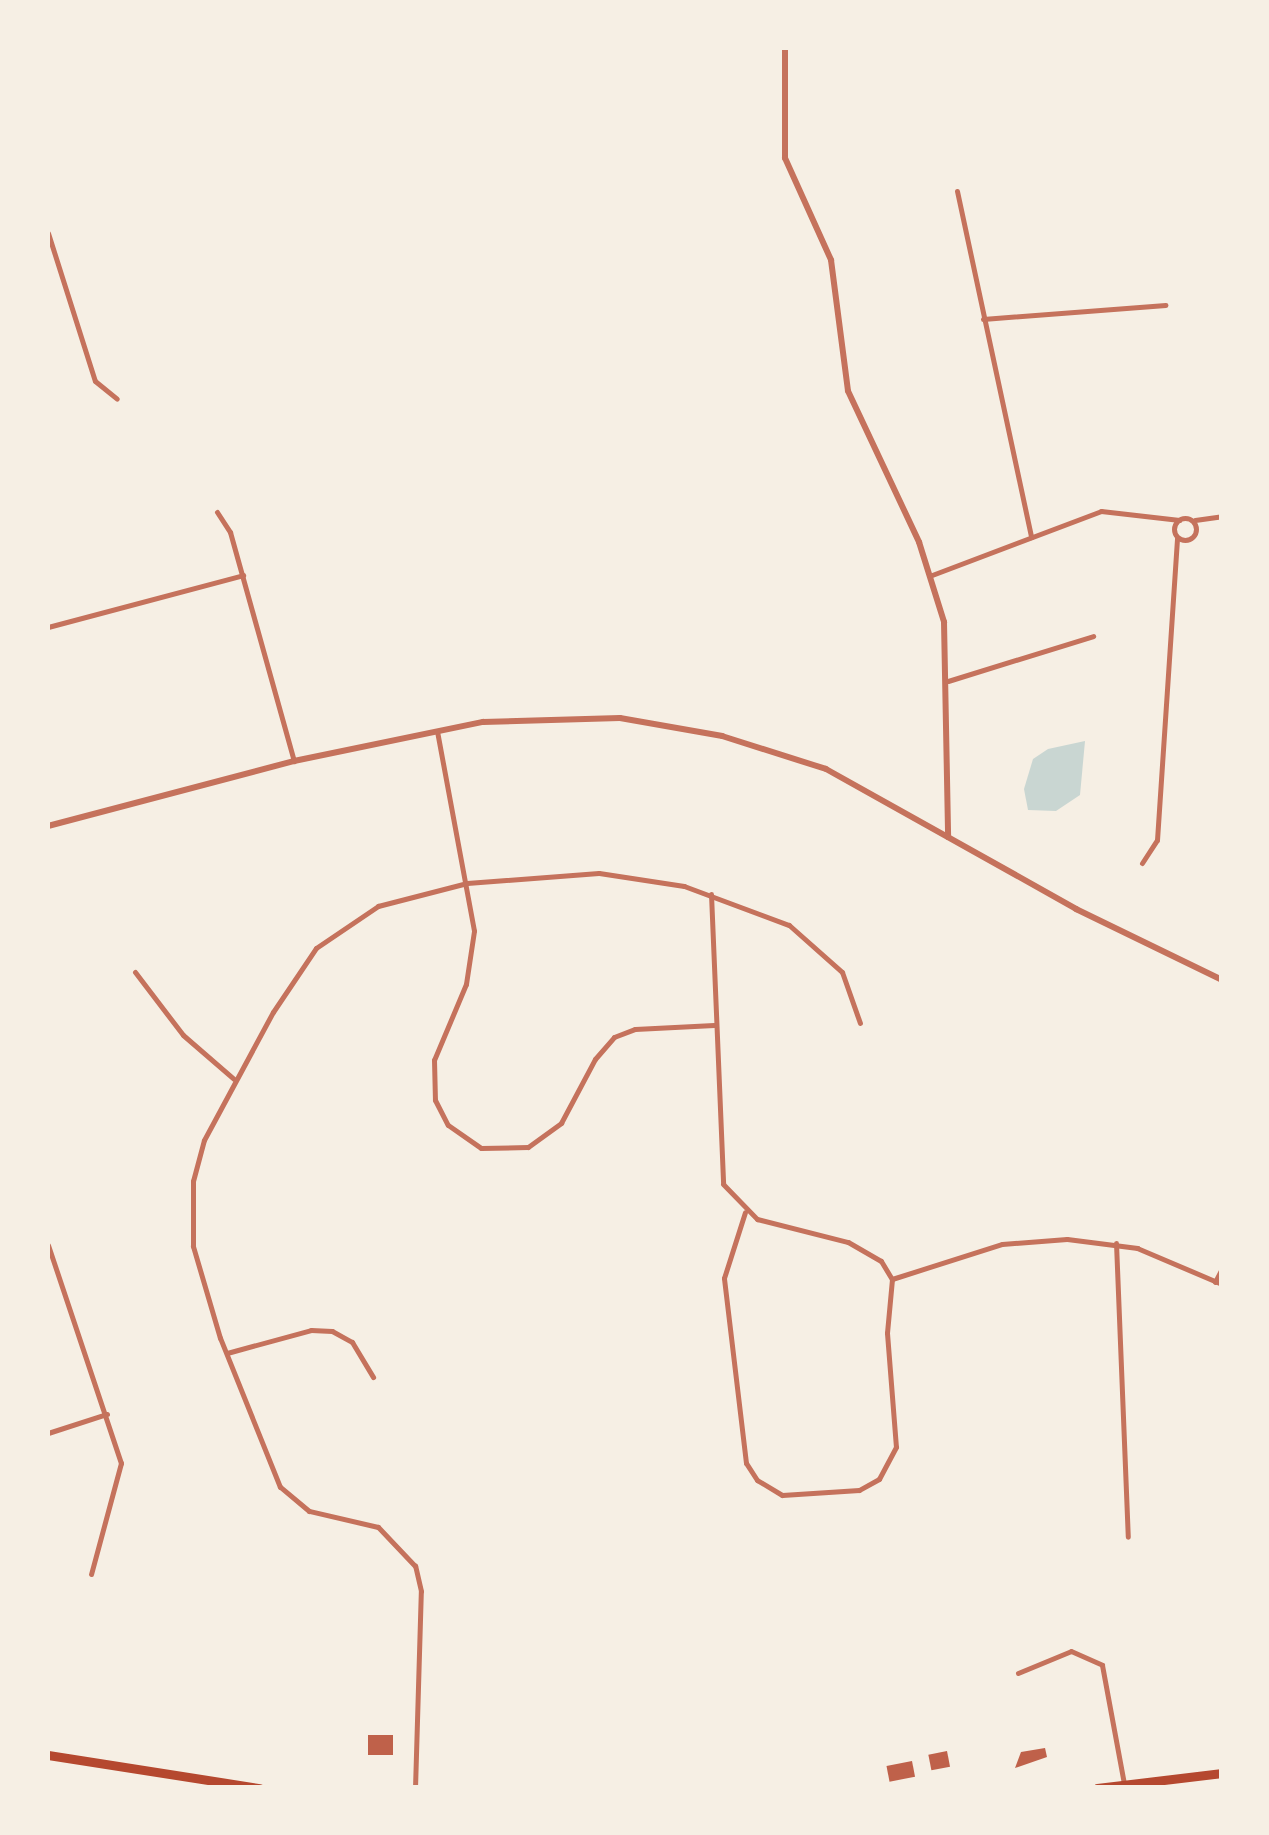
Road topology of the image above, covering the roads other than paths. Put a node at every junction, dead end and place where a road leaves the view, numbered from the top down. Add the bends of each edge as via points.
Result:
1 (785, 48) edge
2 (957, 191) dead end
3 (48, 233) edge
4 (1165, 305) dead end
5 (983, 319) junction
6 (117, 400) dead end
7 (217, 512) dead end
8 (1159, 516) junction
9 (1222, 516) edge
10 (1212, 518) junction
11 (1179, 520) junction
12 (1192, 521) junction
13 (1174, 528) junction
14 (1196, 530) junction
15 (1031, 537) junction
16 (1177, 538) junction
17 (1187, 541) junction
18 (1177, 553) junction
19 (243, 575) junction
20 (932, 575) junction
21 (48, 626) edge
22 (1093, 636) dead end
23 (948, 682) junction
24 (437, 731) junction
25 (294, 760) junction
26 (48, 826) edge
27 (948, 837) junction
28 (1142, 863) dead end
29 (467, 883) junction
30 (711, 894) junction
31 (135, 972) dead end
32 (1222, 980) edge
33 (860, 1022) dead end
34 (714, 1025) junction
35 (234, 1079) junction
36 (745, 1212) junction
37 (1116, 1243) junction
38 (48, 1245) edge
39 (1222, 1268) edge
40 (892, 1279) junction
41 (1218, 1283) edge
42 (226, 1354) junction
43 (373, 1377) dead end
44 (106, 1414) junction
45 (48, 1433) edge
46 (1128, 1537) dead end
47 (91, 1574) dead end
48 (1018, 1672) dead end
49 (48, 1754) edge
50 (1222, 1773) edge
51 (1124, 1784) junction
52 (258, 1788) edge
53 (415, 1788) edge
54 (1096, 1788) edge

1 - 20 street via 785,158 831,260 848,391
2 - 5 street
3 - 6 street via 92,373
4 - 5 street
5 - 15 street
7 - 19 street
8 - 11 street
8 - 13 street
8 - 15 street via 1110,510
9 - 10 street
10 - 12 street
10 - 14 street
11 - 12 street
11 - 13 street
12 - 14 street
13 - 16 street
14 - 17 street
15 - 20 street
16 - 17 street
16 - 18 street
17 - 18 street
18 - 28 street via 1157,840
19 - 21 street
19 - 25 street
20 - 23 street
22 - 23 street
23 - 27 street
24 - 25 street
24 - 27 street via 581,715 722,736 826,769
24 - 29 street
25 - 26 street
27 - 32 street
29 - 30 street via 599,873
29 - 34 street via 470,966 432,1076 440,1112 467,1141 503,1151 551,1134 600,1052 624,1032
29 - 35 street via 388,902 328,936 305,961
30 - 33 street via 770,916 821,948 850,986
30 - 34 street
31 - 35 street via 183,1035
34 - 36 street via 718,1164 728,1195
35 - 42 street via 204,1140 190,1203 197,1267
36 - 40 street via 848,1242 880,1261
36 - 40 street via 724,1278 734,1400 746,1462 772,1491 846,1494 886,1469 898,1434 886,1332
37 - 40 street via 1018,1242
37 - 41 street
37 - 46 street
38 - 44 street
39 - 41 street
42 - 43 street via 311,1330 332,1331 352,1342
42 - 53 street via 273,1476 288,1497 321,1516 378,1527 415,1566 421,1624
44 - 45 street
44 - 47 street via 120,1476
48 - 51 street via 1071,1651 1102,1665
49 - 52 main road
50 - 51 main road
51 - 54 main road

